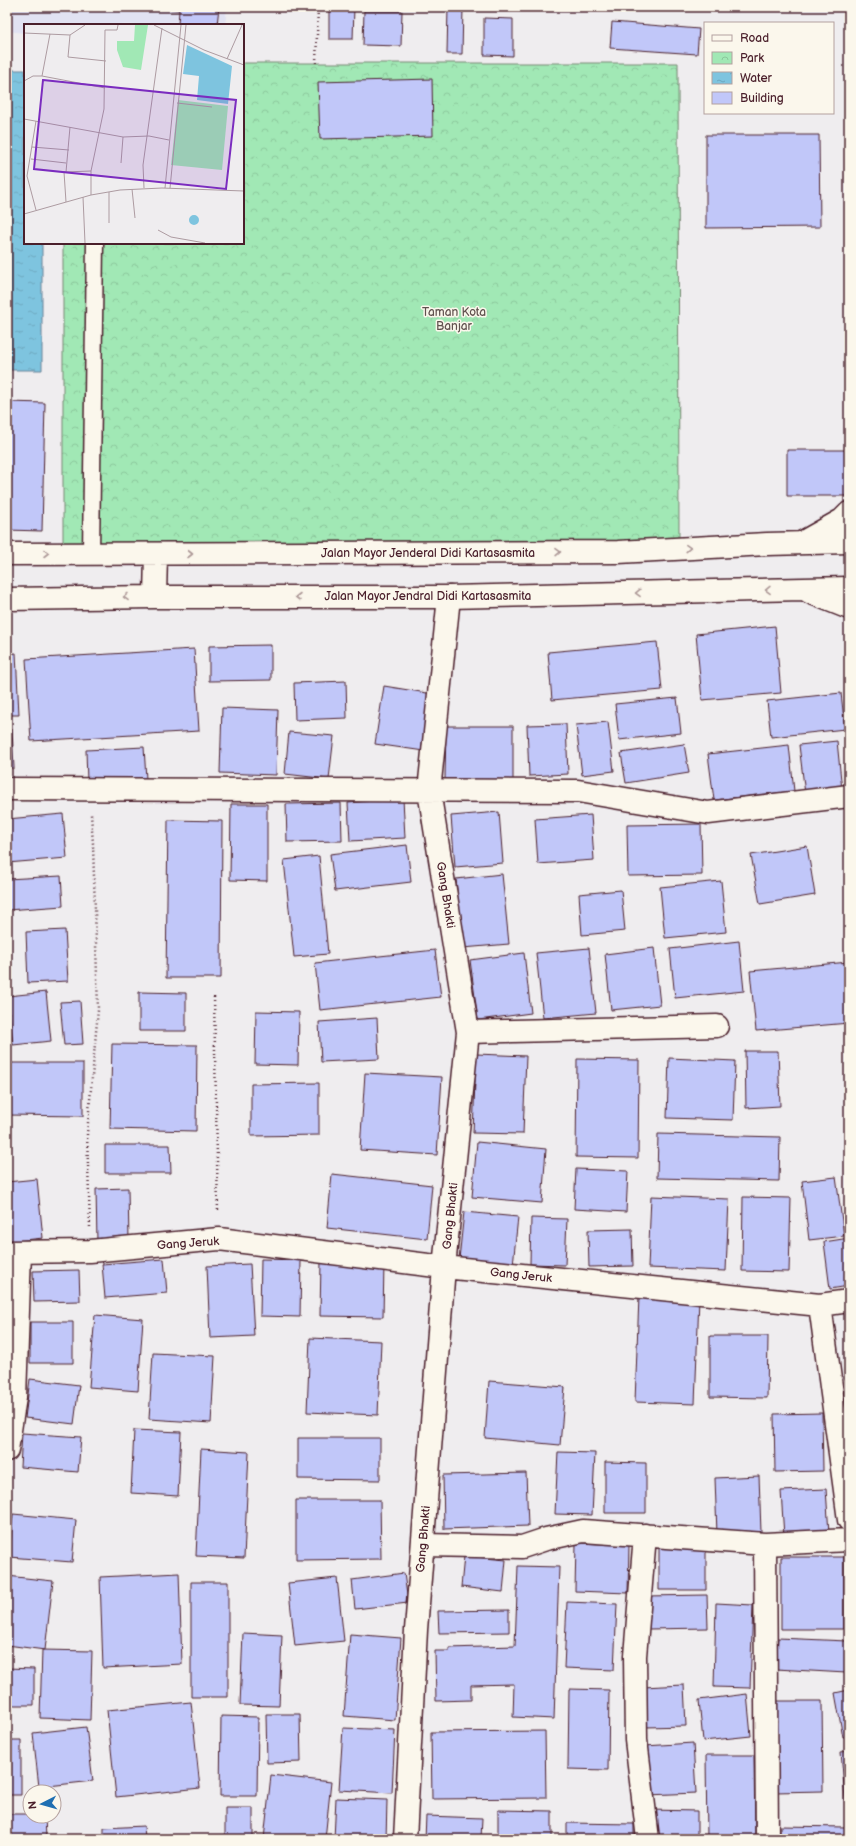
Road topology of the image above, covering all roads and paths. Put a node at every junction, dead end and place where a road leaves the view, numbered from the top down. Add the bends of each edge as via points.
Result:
1 (318, 7) edge
2 (316, 63) dead end
3 (95, 244) edge
4 (849, 513) edge
5 (849, 542) edge
6 (802, 543) junction
7 (91, 553) junction
8 (7, 554) edge
9 (156, 554) junction
10 (849, 588) edge
11 (801, 589) junction
12 (155, 597) junction
13 (449, 597) junction
14 (7, 599) edge
15 (849, 608) edge
16 (7, 789) edge
17 (88, 790) junction
18 (429, 791) junction
19 (849, 796) edge
20 (214, 997) dead end
21 (717, 1026) dead end
22 (468, 1032) junction
23 (219, 1239) junction
24 (90, 1251) junction
25 (13, 1252) edge
26 (444, 1268) junction
27 (849, 1302) edge
28 (820, 1305) junction
29 (7, 1450) edge
30 (849, 1520) edge
31 (645, 1536) junction
32 (849, 1540) edge
33 (765, 1544) junction
34 (423, 1545) junction
35 (405, 1839) edge
36 (648, 1839) edge
37 (767, 1839) edge

1 - 2 path
3 - 7 lane
4 - 6 street via 842,520
5 - 6 street, Jalan Mayor Jenderal Didi Kartasasmita
9 -> 6 street, Jalan Mayor Jenderal Didi Kartasasmita via 618,552
8 -> 7 street, Jalan Mayor Jenderal Didi Kartasasmita
7 - 9 street, Jalan Mayor Jenderal Didi Kartasasmita
9 - 12 street
10 - 11 street, Jalan Mayor Jendral Didi Kartasasmita
11 -> 13 street, Jalan Mayor Jendral Didi Kartasasmita
11 - 15 street
13 -> 12 street, Jalan Mayor Jendral Didi Kartasasmita
12 -> 14 street, Jalan Mayor Jendral Didi Kartasasmita
13 - 18 street, Gang Bhakti
16 - 17 street
17 - 18 street
17 - 24 path via 94,844 98,1010 87,1134
18 - 19 street via 578,791 708,813
18 - 22 street, Gang Bhakti
20 - 23 path
21 - 22 street
22 - 26 street, Gang Bhakti
23 - 24 street, Gang Jeruk
23 - 26 street, Gang Jeruk
24 - 25 street, Gang Jeruk
25 - 29 street via 15,1396
26 - 28 street, Gang Jeruk
26 - 34 street, Gang Bhakti
27 - 28 street, Gang Jeruk
28 - 30 street
31 - 33 street
31 - 34 street via 583,1531 522,1547
31 - 36 street via 635,1656 635,1733
32 - 33 street
33 - 37 street
34 - 35 street, Gang Bhakti

